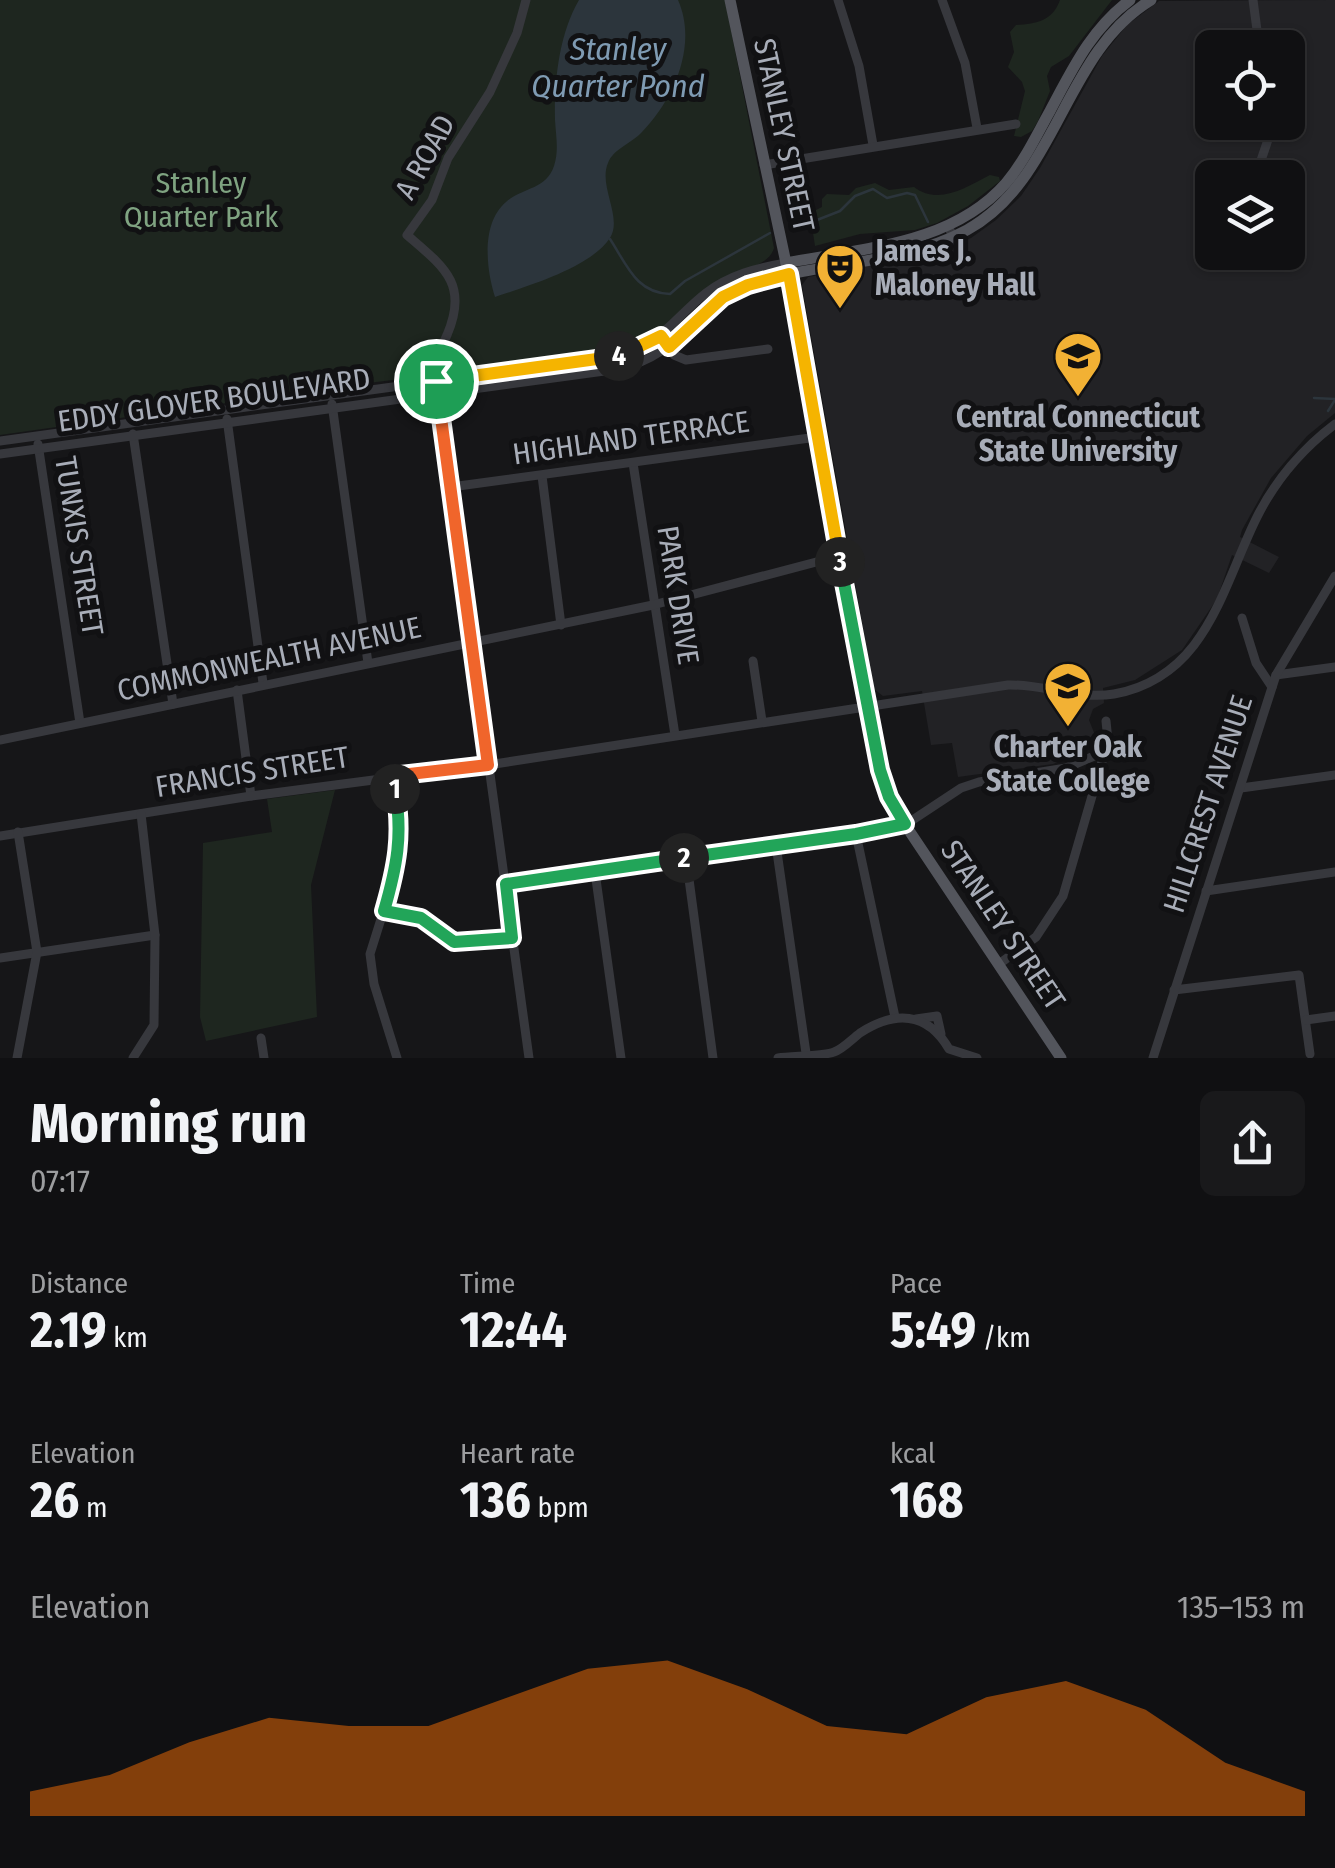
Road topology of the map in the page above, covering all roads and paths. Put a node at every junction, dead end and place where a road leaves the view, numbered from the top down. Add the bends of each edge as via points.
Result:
1 (526, 0) edge
2 (730, 0) edge
3 (838, 0) edge
4 (942, 0) edge
5 (1130, 0) edge
6 (1151, 0) edge
7 (1253, 0) edge
8 (1257, 30) edge
9 (1016, 124) dead end
10 (1049, 126) junction
11 (977, 128) junction
12 (873, 145) junction
13 (764, 164) junction
14 (950, 232) junction
15 (964, 259) dead end
16 (788, 268) junction
17 (661, 336) junction
18 (669, 347) junction
19 (768, 349) dead end
20 (555, 365) junction
21 (557, 378) junction
22 (436, 381) junction
23 (438, 394) junction
24 (330, 396) junction
25 (332, 409) junction
26 (225, 410) junction
27 (131, 423) junction
28 (227, 423) junction
29 (1335, 424) edge
30 (37, 436) junction
31 (133, 436) junction
32 (817, 437) junction
33 (0, 440) edge
34 (39, 449) junction
35 (0, 454) edge
36 (633, 463) junction
37 (542, 476) junction
38 (452, 488) junction
39 (839, 556) junction
40 (1335, 576) edge
41 (654, 605) junction
42 (1242, 618) dead end
43 (561, 624) junction
44 (472, 642) junction
45 (753, 660) dead end
46 (368, 663) junction
47 (1335, 667) edge
48 (1276, 675) junction
49 (263, 684) junction
50 (1272, 687) junction
51 (238, 690) junction
52 (173, 704) junction
53 (868, 706) junction
54 (1106, 720) dead end
55 (762, 721) junction
56 (80, 723) junction
57 (675, 735) junction
58 (0, 740) edge
59 (1106, 751) junction
60 (488, 765) junction
61 (392, 776) junction
62 (1335, 776) edge
63 (1241, 788) junction
64 (251, 796) junction
65 (140, 814) junction
66 (905, 824) junction
67 (18, 832) junction
68 (856, 834) junction
69 (0, 836) edge
70 (776, 846) junction
71 (686, 857) junction
72 (596, 872) junction
73 (1335, 872) edge
74 (506, 884) junction
75 (1206, 891) junction
76 (384, 911) junction
77 (155, 935) junction
78 (512, 938) junction
79 (37, 952) junction
80 (0, 958) edge
81 (999, 964) junction
82 (1174, 990) junction
83 (1335, 1016) edge
84 (895, 1017) junction
85 (1306, 1020) junction
86 (261, 1038) dead end
87 (946, 1053) edge
88 (806, 1054) junction
89 (1310, 1054) dead end
90 (832, 1056) edge
91 (17, 1058) edge
92 (132, 1058) edge
93 (264, 1058) edge
94 (396, 1058) edge
95 (530, 1058) edge
96 (621, 1058) edge
97 (713, 1058) edge
98 (778, 1058) edge
99 (977, 1058) edge
100 (1061, 1058) edge
101 (1152, 1058) edge

1 - 22 street, A ROAD via 490,92 407,235 446,268 454,291 456,315 435,362
2 - 13 main road, STANLEY STREET
3 - 12 street
4 - 11 street via 966,64
5 - 10 main road via 1088,42
6 - 10 main road via 1097,50
7 - 8 street
9 - 11 street
10 - 14 main road via 1031,170 1010,196 983,220
11 - 12 street
12 - 13 street
13 - 16 main road, STANLEY STREET
14 - 15 street
14 - 16 main road via 916,250
16 - 17 street, EDDY GLOVER BOULEVARD via 723,282
16 - 18 street, EDDY GLOVER BOULEVARD via 723,297
16 - 32 main road, STANLEY STREET
17 - 18 street
17 - 20 street, EDDY GLOVER BOULEVARD via 623,355
18 - 19 street via 686,360
18 - 21 street, EDDY GLOVER BOULEVARD via 626,368
20 - 21 street
20 - 22 street, EDDY GLOVER BOULEVARD
21 - 23 street, EDDY GLOVER BOULEVARD
22 - 23 street
22 - 24 street, EDDY GLOVER BOULEVARD
23 - 25 street, EDDY GLOVER BOULEVARD
23 - 38 street
24 - 25 street
24 - 26 street, EDDY GLOVER BOULEVARD
25 - 28 street, EDDY GLOVER BOULEVARD
25 - 46 street
26 - 27 street, EDDY GLOVER BOULEVARD
26 - 28 street
27 - 30 street, EDDY GLOVER BOULEVARD
27 - 31 street
28 - 31 street, EDDY GLOVER BOULEVARD
28 - 49 street
29 - 53 street, FRANCIS STREET via 1268,497 1208,627 1151,680 1102,696 1010,685
30 - 33 street, EDDY GLOVER BOULEVARD
30 - 34 street, TUNXIS STREET
31 - 34 street, EDDY GLOVER BOULEVARD
31 - 52 street
32 - 36 street, HIGHLAND TERRACE
32 - 39 main road, STANLEY STREET
34 - 35 street, EDDY GLOVER BOULEVARD
34 - 56 street, TUNXIS STREET
36 - 37 street, HIGHLAND TERRACE
36 - 41 street, PARK DRIVE
37 - 38 street, HIGHLAND TERRACE
37 - 43 street
38 - 44 street
39 - 41 street, COMMONWEALTH AVENUE
39 - 53 main road, STANLEY STREET
40 - 48 street, HILLCREST AVENUE
41 - 43 street, COMMONWEALTH AVENUE
41 - 57 street, PARK DRIVE
42 - 50 street via 1256,663
43 - 44 street, COMMONWEALTH AVENUE
44 - 46 street, COMMONWEALTH AVENUE
44 - 60 street
45 - 55 street
46 - 49 street, COMMONWEALTH AVENUE
47 - 48 street
48 - 50 street, HILLCREST AVENUE
49 - 51 street, COMMONWEALTH AVENUE
50 - 63 street, HILLCREST AVENUE
51 - 52 street, COMMONWEALTH AVENUE
51 - 64 street
52 - 56 street, COMMONWEALTH AVENUE
53 - 55 street, FRANCIS STREET
53 - 66 main road, STANLEY STREET via 883,782
54 - 59 street
55 - 57 street, FRANCIS STREET
56 - 58 street, COMMONWEALTH AVENUE
57 - 60 street, FRANCIS STREET
59 - 66 street via 1066,768 961,788
59 - 81 street via 1063,896 1036,936
60 - 61 street, FRANCIS STREET
60 - 74 street
61 - 64 street, FRANCIS STREET
61 - 76 street via 400,822
62 - 63 street
63 - 75 street, HILLCREST AVENUE
64 - 65 street, FRANCIS STREET
65 - 67 street, FRANCIS STREET
65 - 77 street
66 - 68 street
66 - 81 main road, STANLEY STREET
67 - 69 street, FRANCIS STREET
67 - 79 street
68 - 70 street
68 - 84 street
70 - 71 street
70 - 88 street
71 - 72 street
71 - 97 street
72 - 74 street
72 - 96 street
73 - 75 street
74 - 78 street
75 - 82 street, HILLCREST AVENUE
76 - 78 street via 421,918 454,942
76 - 94 street via 370,954
77 - 79 street
77 - 92 street via 154,1024
78 - 95 street
79 - 80 street
79 - 91 street
81 - 100 main road, STANLEY STREET
82 - 85 street via 1299,975
82 - 101 street, HILLCREST AVENUE
83 - 85 street
84 - 87 street via 926,1022 941,1035
84 - 90 street via 864,1030
85 - 89 street
86 - 93 street
87 - 99 street
88 - 90 street
88 - 98 street

